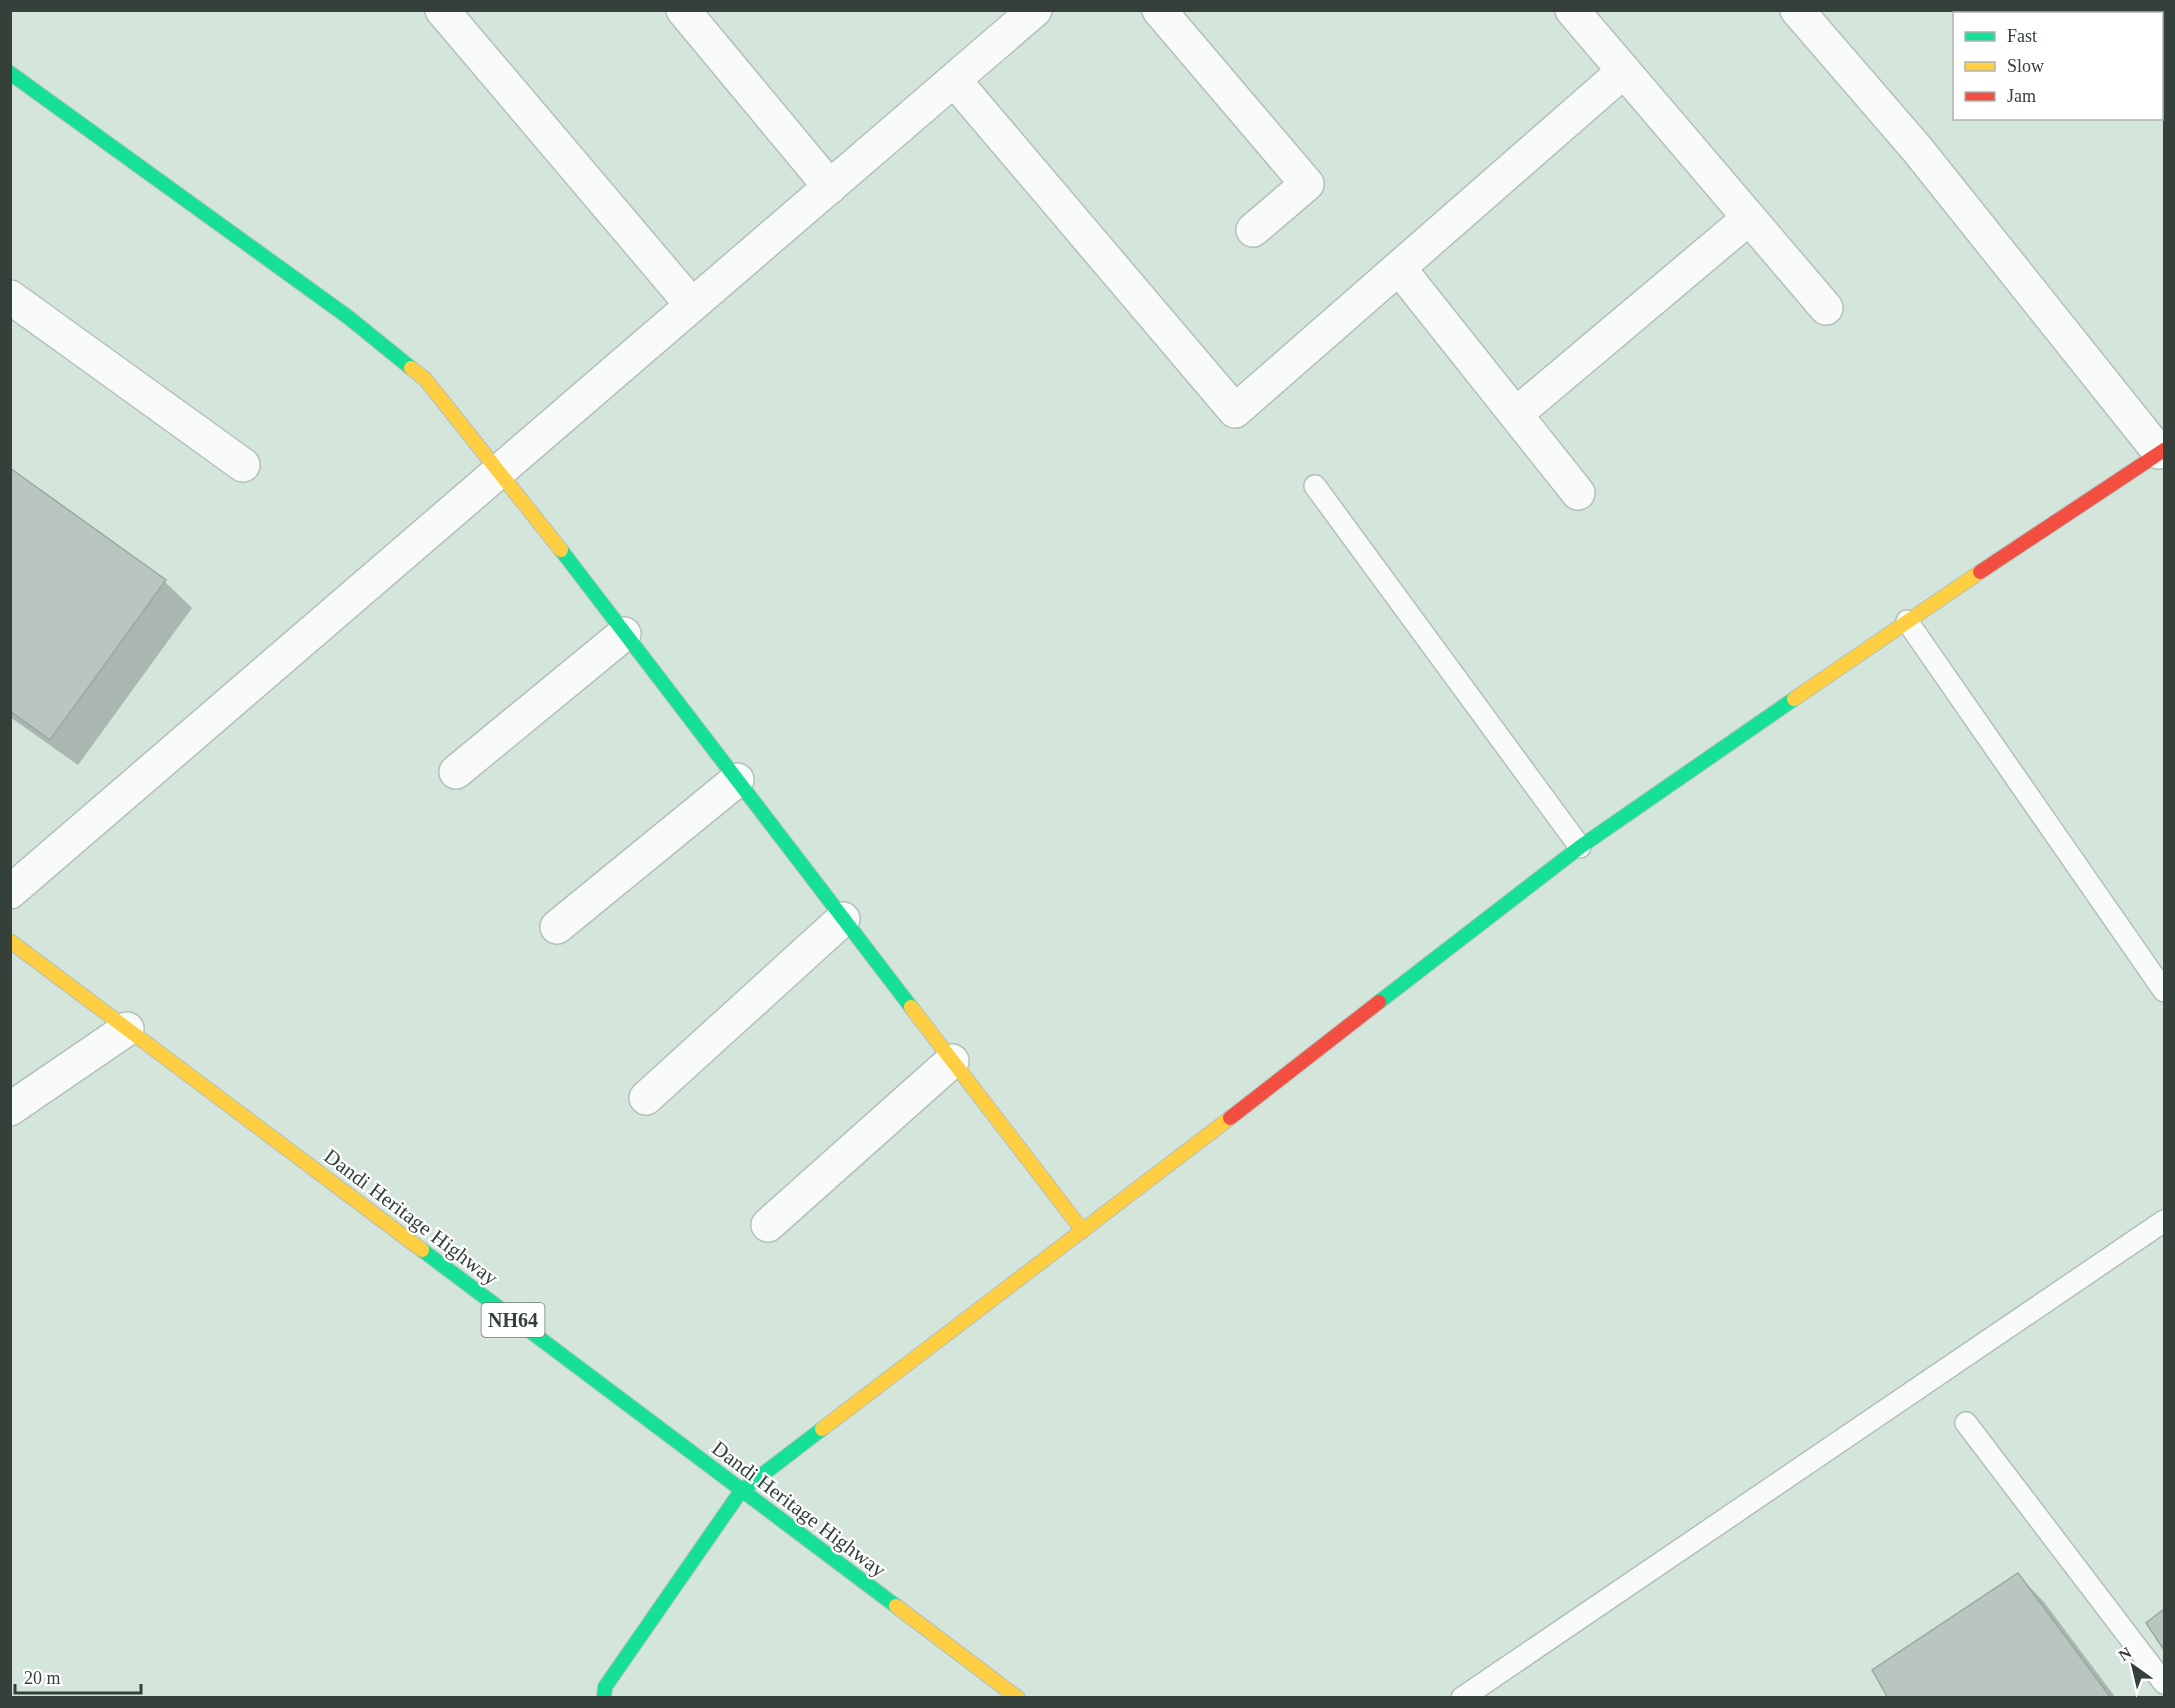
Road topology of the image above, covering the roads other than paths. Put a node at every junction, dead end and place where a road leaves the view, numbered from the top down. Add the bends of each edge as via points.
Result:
1 (442, 10) edge
2 (683, 10) edge
3 (1035, 10) edge
4 (1160, 10) edge
5 (1572, 10) edge
6 (1797, 10) edge
7 (1624, 71) junction
8 (10, 73) edge
9 (954, 80) junction
10 (830, 187) junction
11 (1749, 218) junction
12 (1253, 230) dead end
13 (1399, 268) junction
14 (10, 297) edge
15 (692, 305) junction
16 (1826, 308) dead end
17 (1516, 414) junction
18 (2162, 451) edge
19 (243, 465) dead end
20 (500, 471) junction
21 (1315, 486) dead end
22 (1578, 493) dead end
23 (1907, 621) junction
24 (624, 634) junction
25 (456, 772) dead end
26 (737, 780) junction
27 (1580, 846) junction
28 (10, 892) edge
29 (843, 919) junction
30 (557, 927) dead end
31 (10, 941) edge
32 (2164, 991) edge
33 (127, 1029) junction
34 (952, 1061) junction
35 (646, 1098) dead end
36 (10, 1108) edge
37 (2164, 1221) edge
38 (768, 1225) dead end
39 (1083, 1231) junction
40 (1966, 1424) dead end
41 (741, 1491) junction
42 (2164, 1683) edge
43 (604, 1698) edge
44 (1018, 1698) edge
45 (1462, 1698) edge

1 - 15 street
2 - 10 street
3 - 9 street
4 - 12 street via 1307,184
5 - 7 street
6 - 18 street via 1917,149
7 - 11 street
7 - 13 street
8 - 20 main road via 348,317 425,379
9 - 10 street
9 - 13 street via 1235,411
10 - 15 street
11 - 16 street
11 - 17 street
13 - 17 street
14 - 19 street
15 - 20 street
17 - 22 street
18 - 23 main road
20 - 24 main road
20 - 28 street
21 - 27 lane
23 - 27 main road
23 - 32 lane
24 - 25 street
24 - 26 main road
26 - 29 main road
26 - 30 street
27 - 39 main road
29 - 34 main road
29 - 35 street
31 - 33 main road, Dandi Heritage Highway / NH64
33 - 36 street
33 - 41 main road, Dandi Heritage Highway / NH64
34 - 38 street
34 - 39 main road
37 - 45 lane
39 - 41 main road
40 - 42 lane
41 - 43 main road via 605,1687
41 - 44 main road, Dandi Heritage Highway / NH64

